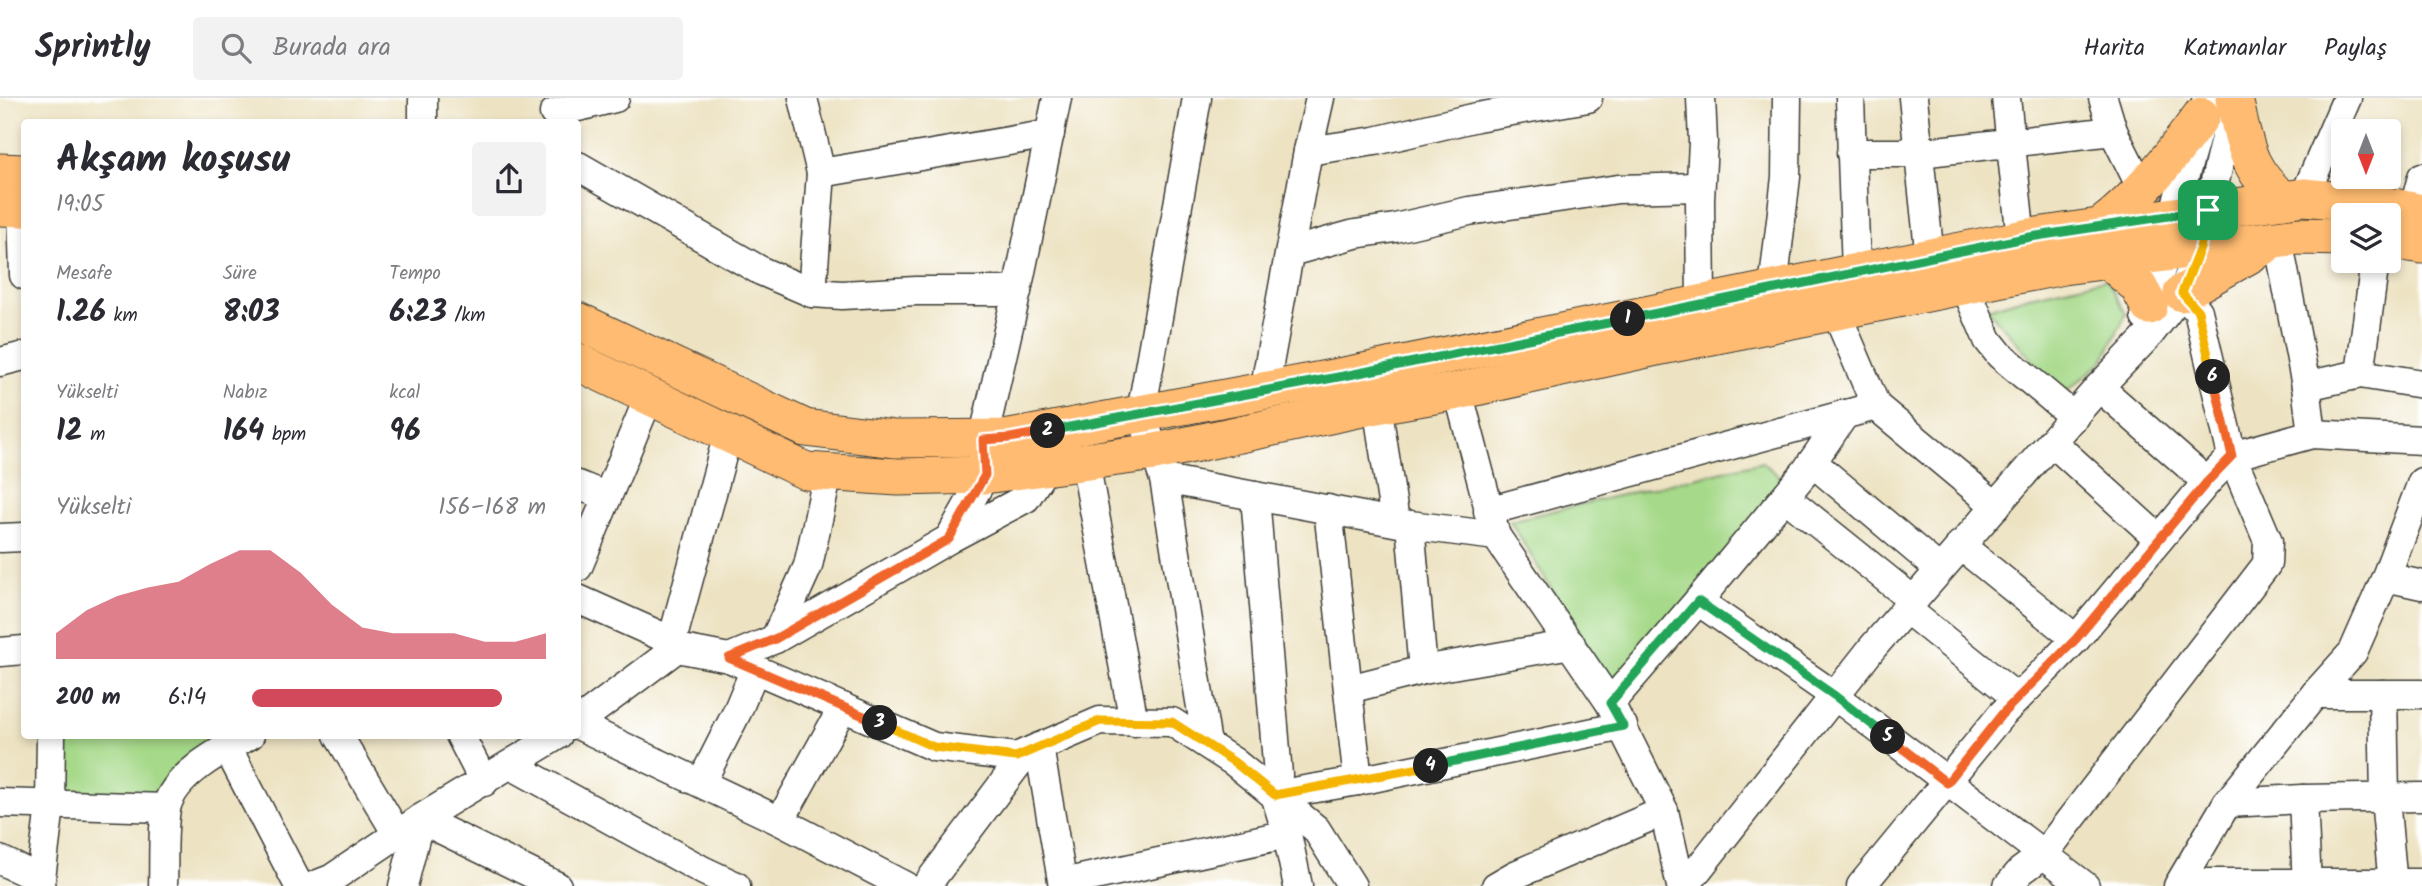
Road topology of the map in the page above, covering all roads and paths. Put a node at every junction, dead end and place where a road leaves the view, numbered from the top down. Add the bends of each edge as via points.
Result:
1 (423, 98) edge
2 (615, 98) edge
3 (803, 98) edge
4 (1057, 98) edge
5 (1197, 98) edge
6 (1320, 98) edge
7 (1588, 98) edge
8 (1701, 98) edge
9 (1787, 98) edge
10 (1850, 98) edge
11 (1913, 98) edge
12 (2006, 98) edge
13 (2103, 98) edge
14 (2347, 98) edge
15 (2214, 102) edge
16 (554, 111) edge
17 (423, 119) edge
18 (2113, 131) junction
19 (1050, 134) junction
20 (2012, 143) junction
21 (1308, 151) junction
22 (1851, 153) junction
23 (1919, 153) junction
24 (581, 168) edge
25 (0, 172) edge
26 (821, 173) junction
27 (1700, 187) junction
28 (2143, 191) junction
29 (18, 199) edge
30 (2294, 199) junction
31 (2420, 212) edge
32 (2190, 213) junction
33 (2401, 229) edge
34 (21, 237) edge
35 (2331, 237) edge
36 (2021, 239) junction
37 (2278, 239) junction
38 (2104, 244) junction
39 (2183, 251) junction
40 (1290, 252) junction
41 (1930, 258) junction
42 (1856, 272) junction
43 (2373, 273) edge
44 (1965, 286) junction
45 (1773, 289) junction
46 (1017, 291) junction
47 (813, 293) junction
48 (2165, 300) junction
49 (1701, 304) junction
50 (1836, 312) junction
51 (581, 322) edge
52 (21, 357) edge
53 (0, 362) edge
54 (581, 363) edge
55 (2360, 374) junction
56 (2422, 384) edge
57 (2306, 386) junction
58 (2099, 387) junction
59 (1458, 390) junction
60 (1264, 391) junction
61 (649, 397) junction
62 (1377, 405) junction
63 (1876, 406) junction
64 (1141, 413) junction
65 (1845, 414) junction
66 (2074, 417) junction
67 (728, 434) junction
68 (2312, 434) junction
69 (983, 440) junction
70 (2422, 440) edge
71 (2052, 442) junction
72 (2232, 456) junction
73 (1085, 462) junction
74 (1812, 462) junction
75 (1159, 465) junction
76 (1046, 467) junction
77 (828, 473) junction
78 (985, 475) junction
79 (2207, 482) junction
80 (2422, 482) edge
81 (581, 486) edge
82 (1255, 496) junction
83 (607, 497) junction
84 (1785, 497) junction
85 (1996, 506) junction
86 (1328, 509) junction
87 (1403, 523) junction
88 (1492, 523) junction
89 (21, 537) edge
90 (0, 538) edge
91 (949, 539) junction
92 (2159, 539) junction
93 (1960, 545) junction
94 (581, 552) edge
95 (1939, 569) junction
96 (2386, 577) junction
97 (2422, 585) edge
98 (581, 600) edge
99 (1698, 601) junction
100 (1909, 604) junction
101 (775, 639) junction
102 (2076, 639) junction
103 (1571, 644) junction
104 (674, 645) junction
105 (21, 650) edge
106 (0, 652) edge
107 (729, 658) junction
108 (755, 669) junction
109 (1423, 670) junction
110 (1349, 690) junction
111 (2315, 694) junction
112 (2383, 694) junction
113 (2422, 694) edge
114 (1835, 696) junction
115 (2017, 698) junction
116 (844, 708) junction
117 (1617, 714) junction
118 (581, 721) edge
119 (1133, 722) junction
120 (581, 724) edge
121 (51, 739) edge
122 (341, 739) edge
123 (462, 739) edge
124 (552, 739) edge
125 (239, 741) edge
126 (1207, 744) junction
127 (1033, 750) junction
128 (511, 765) junction
129 (1358, 781) junction
130 (484, 782) junction
131 (701, 783) junction
132 (1947, 783) junction
133 (1275, 795) junction
134 (2385, 797) junction
135 (2422, 797) edge
136 (2303, 799) junction
137 (0, 803) edge
138 (2227, 803) junction
139 (50, 806) junction
140 (166, 808) junction
141 (1664, 811) junction
142 (780, 821) junction
143 (408, 827) junction
144 (1287, 834) junction
145 (2044, 854) junction
146 (0, 860) edge
147 (40, 883) edge
148 (2422, 883) edge
149 (1063, 884) edge
150 (554, 885) edge
151 (2179, 885) edge
152 (2307, 885) edge
153 (2393, 885) edge
154 (163, 886) edge
155 (299, 886) edge
156 (313, 886) edge
157 (403, 886) edge
158 (736, 886) edge
159 (905, 886) edge
160 (926, 886) edge
161 (1298, 886) edge
162 (1352, 886) edge
163 (1496, 886) edge
164 (1683, 886) edge
165 (1861, 886) edge
166 (2008, 886) edge
167 (2085, 886) edge

1 - 17 street
2 - 16 street
3 - 26 street
4 - 19 street
5 - 64 street
6 - 21 street
7 - 21 street
8 - 27 street
9 - 45 street via 1786,177
10 - 22 street
11 - 23 street
12 - 20 street
13 - 18 street
14 - 30 street
15 - 28 main road
15 - 30 main road via 2266,186
15 - 32 street
15 - 32 street
18 - 20 street
18 - 28 street
19 - 26 street
19 - 46 street
20 - 23 street
20 - 36 street
21 - 40 street
22 - 23 street
22 - 42 street
23 - 41 street
24 - 47 street via 761,271
25 - 29 main road
26 - 47 street
27 - 40 street via 1618,190 1469,211
27 - 49 street
28 - 38 main road
29 - 34 street
30 - 31 main road
30 - 32 main road
31 - 33 main road
32 - 38 main road
32 - 39 street
35 - 37 main road
36 - 38 main road
36 - 41 main road
37 - 39 main road
37 - 48 main road
37 - 57 street
38 - 39 main road
38 - 44 main road via 2063,266
38 - 48 main road via 2138,286
39 - 48 street
40 - 60 street
41 - 42 main road
42 - 45 main road
43 - 55 street
44 - 50 main road
44 - 66 street via 1988,340 2000,355
45 - 49 main road
46 - 47 street
46 - 69 street
48 - 58 street via 2150,334
48 - 72 street via 2198,311
49 - 60 main road
50 - 59 main road
50 - 63 street
51 - 69 main road via 805,428 895,439
52 - 53 street
54 - 61 main road
55 - 56 street
55 - 57 street
57 - 68 street
58 - 66 street
58 - 79 street
59 - 62 main road
59 - 88 street
60 - 64 main road
61 - 67 main road
61 - 83 street
62 - 75 main road
62 - 87 street
63 - 65 street
63 - 85 street
64 - 69 main road
64 - 75 street
65 - 74 street
65 - 88 street
66 - 71 street
67 - 77 main road via 806,471
67 - 104 street
68 - 70 street
68 - 72 street
69 - 78 street
71 - 85 street
71 - 92 street
72 - 79 street
72 - 145 street via 2267,541 2267,564
73 - 75 main road
73 - 76 main road
73 - 119 street
74 - 84 street
74 - 95 street
75 - 82 street
75 - 126 street
76 - 78 main road
76 - 91 street via 1026,498
77 - 78 main road
77 - 101 street via 808,566
78 - 91 street
79 - 92 street
80 - 96 street
81 - 83 street
82 - 86 street
82 - 133 street via 1278,775
83 - 94 street
84 - 99 street
84 - 100 street
85 - 93 street
86 - 87 street
86 - 110 street
87 - 88 street
87 - 109 street
88 - 103 street
89 - 90 street
91 - 101 street
92 - 102 street
93 - 95 street
93 - 102 street
95 - 100 street
96 - 97 street
96 - 111 street via 2353,652
98 - 104 street
99 - 114 street
99 - 117 street
100 - 114 street
100 - 115 street
101 - 107 street
102 - 115 street
103 - 109 street
103 - 117 street
104 - 107 street
104 - 118 street
105 - 106 street
107 - 108 street
108 - 116 street
108 - 131 street
109 - 110 street
110 - 129 street
111 - 112 street
111 - 138 street
112 - 113 street
112 - 134 street
114 - 132 street
114 - 164 street
115 - 132 street
116 - 127 street via 934,747 1016,757
116 - 142 street
117 - 129 street
117 - 141 street
119 - 126 street via 1172,722
119 - 127 street via 1100,721
120 - 131 street
121 - 139 street
122 - 143 street
123 - 130 street
124 - 128 street
125 - 140 street via 186,775
125 - 155 street
126 - 133 street
127 - 149 street
127 - 160 street
128 - 130 street
128 - 158 street
129 - 133 street
130 - 143 street
131 - 142 street
132 - 145 street
132 - 165 street
133 - 144 street
133 - 162 street via 1317,829
134 - 135 street
134 - 136 street
134 - 153 street
136 - 138 street
136 - 152 street
137 - 139 street
138 - 151 street
139 - 140 street
139 - 147 street
140 - 154 street
141 - 163 street
141 - 164 street
142 - 159 street
143 - 150 street
143 - 156 street via 331,879
143 - 157 street
144 - 149 street
144 - 161 street
145 - 166 street
145 - 167 street
146 - 147 street
148 - 153 street
151 - 152 street
152 - 153 street

